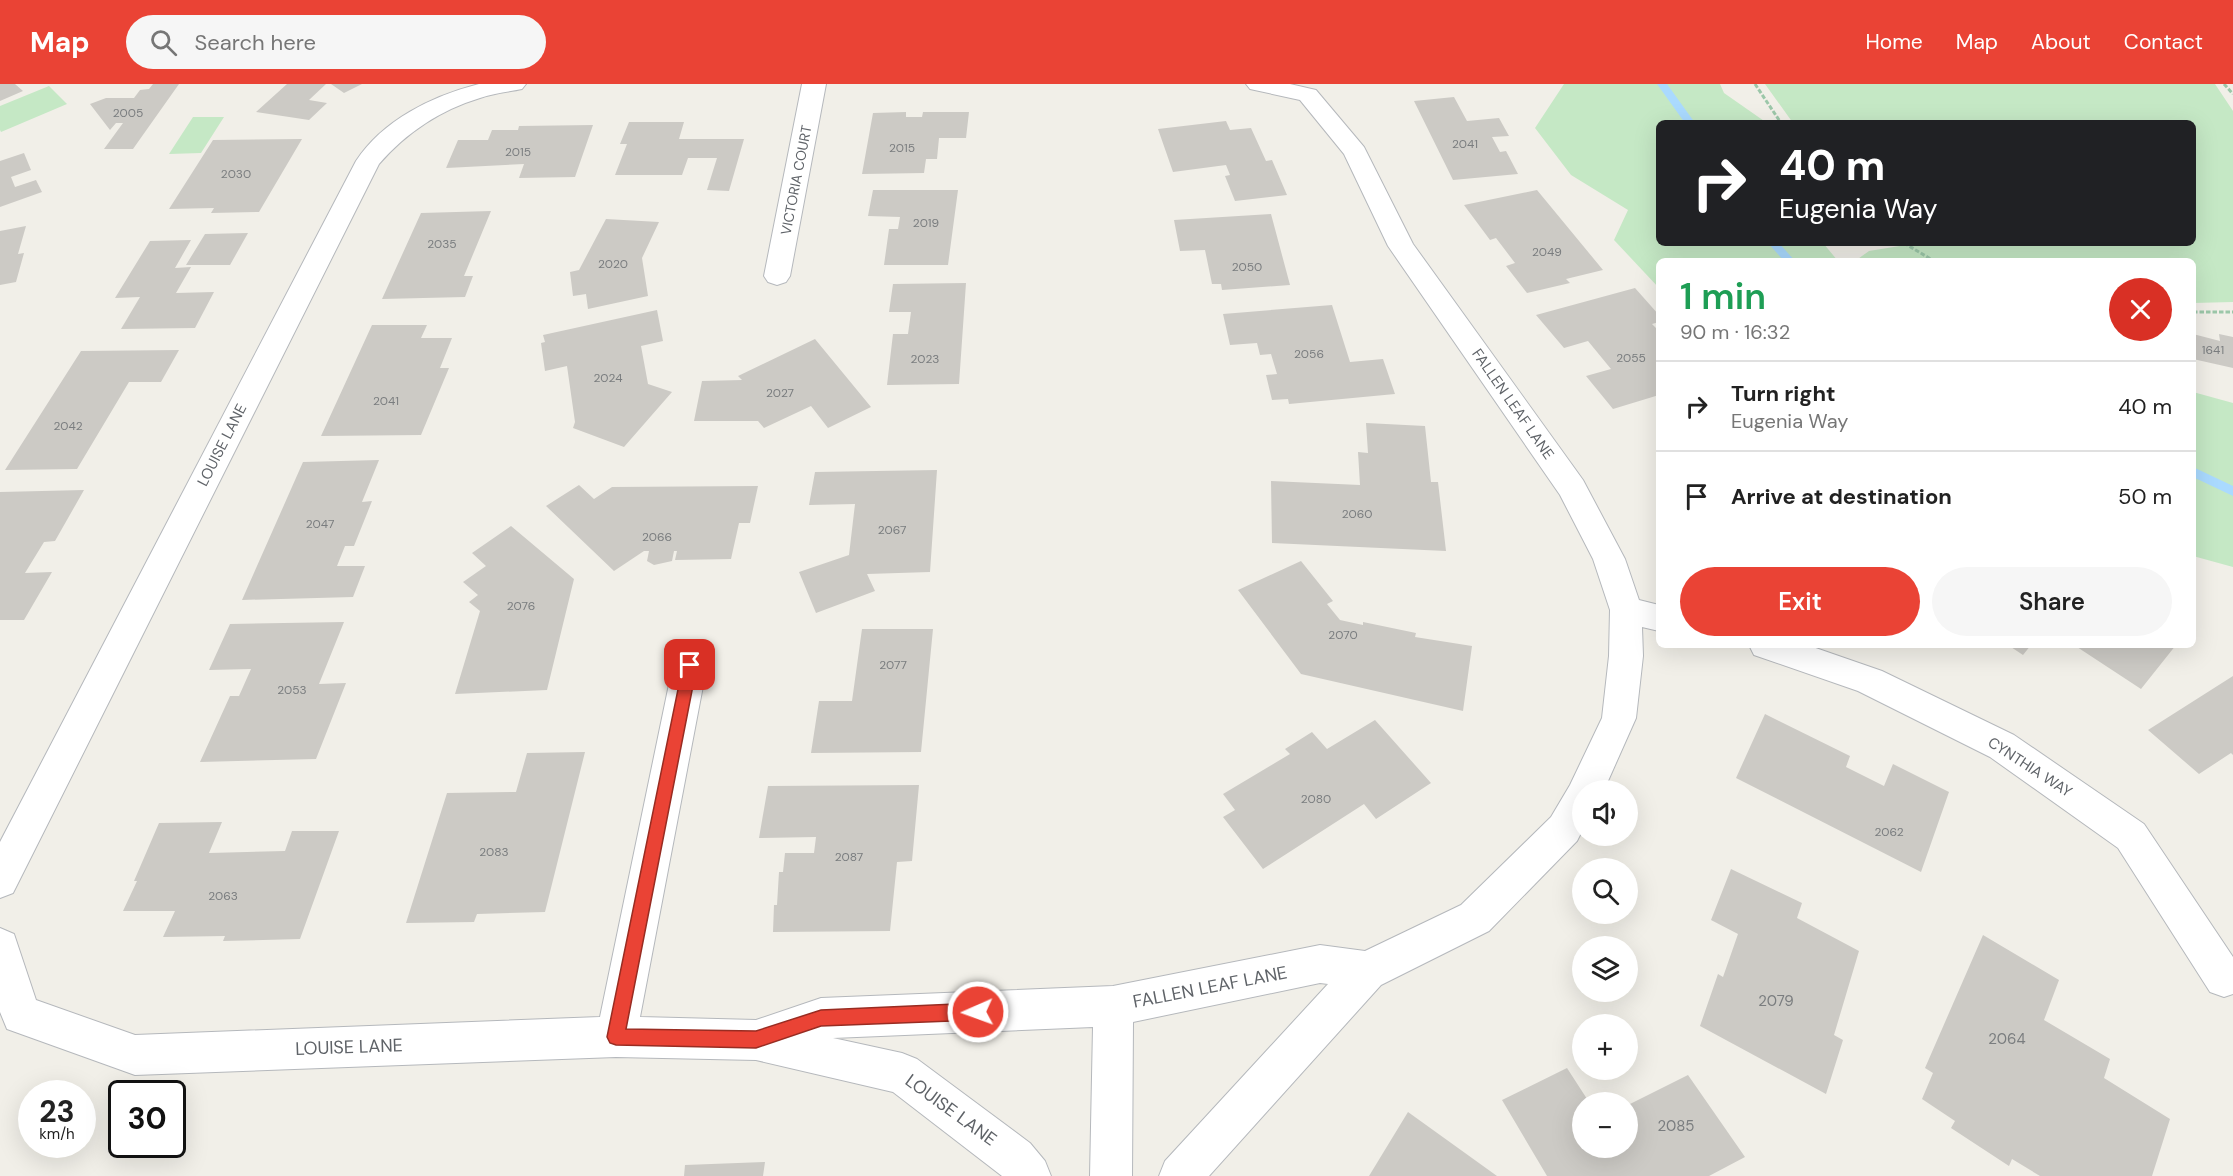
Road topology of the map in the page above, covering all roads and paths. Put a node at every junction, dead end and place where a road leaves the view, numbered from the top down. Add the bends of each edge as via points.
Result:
1 (514, 84) edge
2 (814, 84) edge
3 (1258, 84) edge
4 (1755, 84) edge
5 (2224, 84) edge
6 (2233, 94) edge
7 (1779, 120) edge
8 (1909, 246) edge
9 (1929, 258) edge
10 (777, 276) dead end
11 (2196, 312) edge
12 (2233, 312) edge
13 (1626, 610) junction
14 (1656, 617) edge
15 (1775, 648) edge
16 (690, 665) dead end
17 (1591, 780) edge
18 (1572, 815) edge
19 (0, 880) edge
20 (0, 947) edge
21 (1367, 971) junction
22 (2224, 978) dead end
23 (1113, 1006) junction
24 (616, 1037) junction
25 (756, 1040) junction
26 (1030, 1176) edge
27 (1111, 1176) edge
28 (1180, 1176) edge

1 - 19 street, LOUISE LANE via 436,106 385,140 368,161
2 - 10 street, VICTORIA COURT
3 - 13 street, FALLEN LEAF LANE via 1308,94 1355,152 1401,246 1572,488 1610,559
4 - 7 path
5 - 6 path
8 - 9 path
11 - 12 path
13 - 14 street
13 - 17 street, FALLEN LEAF LANE via 1619,718
15 - 22 street, CYNTHIA WAY via 1870,681 2002,746 2131,836
16 - 24 street
18 - 21 street via 1564,830 1475,918
20 - 24 street, LOUISE LANE via 21,1015 135,1055
21 - 23 street, FALLEN LEAF LANE via 1320,964
21 - 28 street
23 - 25 street, LOUISE LANE via 821,1018
23 - 27 street, FALLEN LEAF LANE
24 - 25 street, LOUISE LANE
25 - 26 street, LOUISE LANE via 902,1074 1016,1158

